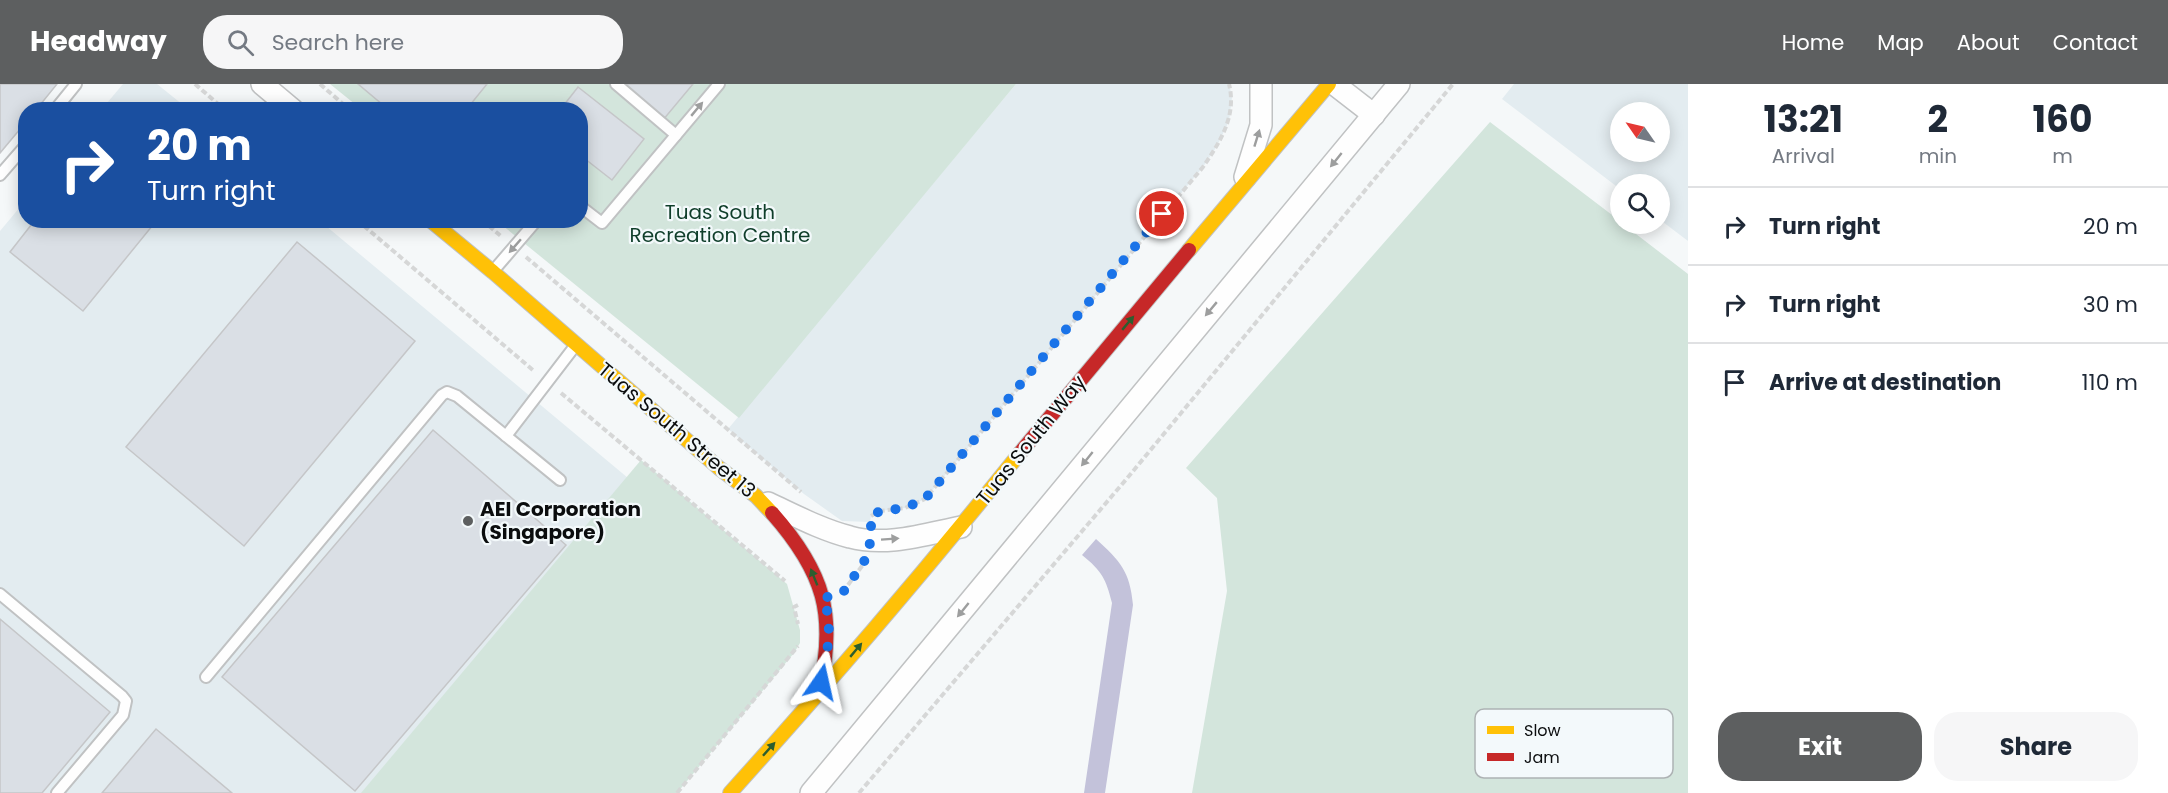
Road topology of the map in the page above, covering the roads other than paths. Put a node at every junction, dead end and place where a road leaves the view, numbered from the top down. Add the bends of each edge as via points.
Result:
1 (76, 84) edge
2 (262, 84) edge
3 (616, 84) edge
4 (719, 84) edge
5 (1261, 84) edge
6 (1329, 84) edge
7 (1334, 84) edge
8 (1399, 84) edge
9 (61, 102) edge
10 (283, 102) edge
11 (1374, 115) junction
12 (676, 135) junction
13 (18, 154) edge
14 (0, 175) edge
15 (1242, 189) junction
16 (588, 212) edge
17 (440, 228) edge
18 (530, 228) edge
19 (493, 272) junction
20 (577, 344) junction
21 (506, 436) junction
22 (560, 480) dead end
23 (756, 497) junction
24 (962, 527) junction
25 (0, 594) edge
26 (206, 677) dead end
27 (818, 695) junction
28 (57, 793) edge
29 (730, 793) edge
30 (811, 793) edge

1 - 9 lane
2 - 10 street
3 - 12 lane
12 -> 4 lane
15 -> 5 street via 1261,125
6 - 15 street, Tuas South Way
7 - 11 street
8 - 11 street
11 -> 30 street
12 - 16 lane via 602,223
13 - 14 lane
24 -> 15 street, Tuas South Way via 1090,367
17 - 19 street, Tuas South Street 13
18 -> 19 lane
19 - 20 street, Tuas South Street 13
20 - 21 lane
20 - 23 street, Tuas South Street 13
21 - 22 lane
21 - 26 lane via 457,396 447,392 442,395
23 -> 24 street via 850,537 912,537
27 -> 23 street, Tuas South Street 13 via 828,643 823,598 810,566
27 -> 24 street, Tuas South Way
25 - 28 lane via 126,701 123,716
29 -> 27 street, Tuas South Way

